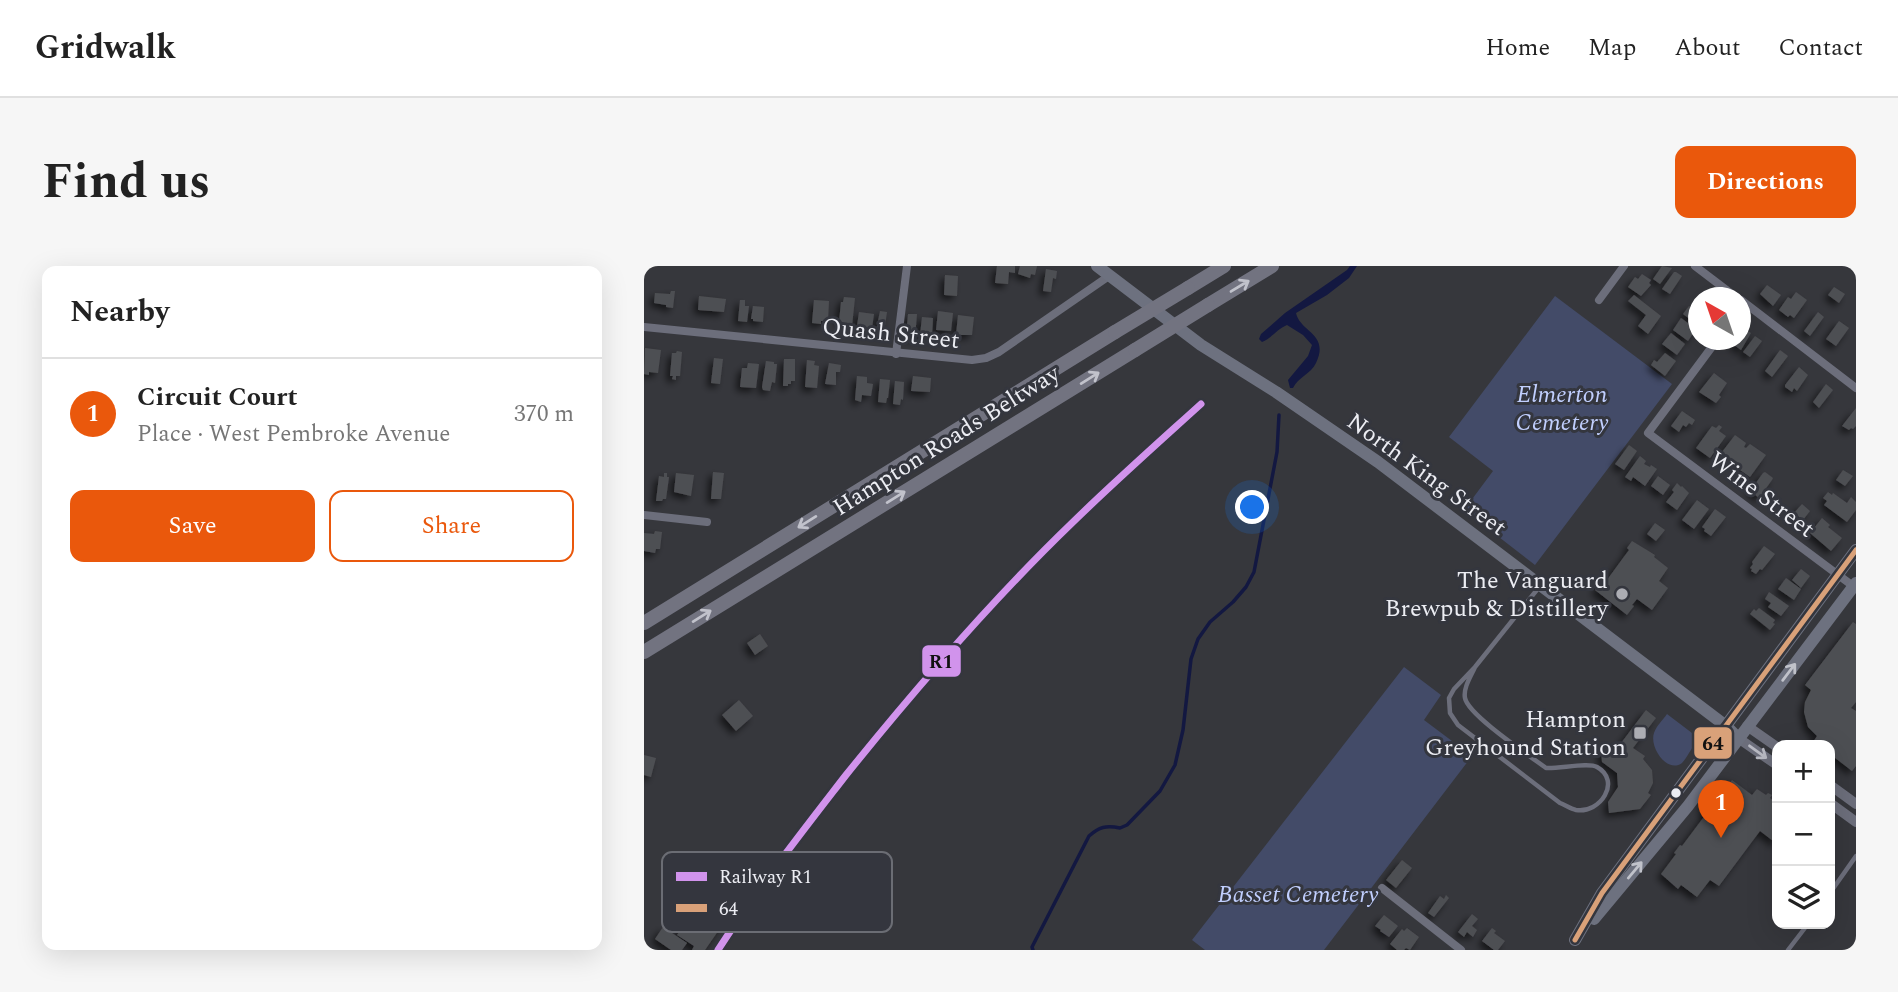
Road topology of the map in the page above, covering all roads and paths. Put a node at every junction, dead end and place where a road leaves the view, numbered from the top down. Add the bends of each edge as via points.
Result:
1 (907, 266) edge
2 (1097, 266) edge
3 (1224, 266) edge
4 (1272, 266) edge
5 (1624, 266) edge
6 (1695, 266) edge
7 (1110, 276) junction
8 (1722, 287) edge
9 (1599, 300) dead end
10 (1751, 309) edge
11 (644, 327) edge
12 (1710, 350) edge
13 (897, 354) junction
14 (1856, 388) edge
15 (644, 515) edge
16 (707, 522) dead end
17 (1856, 550) edge
18 (1837, 575) junction
19 (1541, 585) junction
20 (1855, 586) edge
21 (644, 623) edge
22 (644, 652) edge
23 (1475, 667) junction
24 (1726, 726) junction
25 (1748, 726) junction
26 (1738, 738) junction
27 (1772, 743) edge
28 (1772, 762) edge
29 (1835, 789) edge
30 (1856, 804) edge
31 (1835, 807) edge
32 (1856, 822) edge
33 (1856, 856) edge
34 (1835, 886) edge
35 (1382, 888) dead end
36 (1804, 929) edge
37 (1572, 945) edge
38 (1461, 950) edge
39 (1788, 950) edge

1 - 13 street
2 - 7 main road, North King Street
3 -> 21 highway, Hampton Roads Beltway, bridge
22 -> 4 highway, Hampton Roads Beltway, bridge
5 - 9 street
6 - 8 street
7 - 13 street, Quash Street via 986,358
7 - 19 main road, North King Street via 1201,345 1378,462
10 - 14 street
11 - 13 street, Quash Street
12 - 18 street, Wine Street via 1648,433
15 - 16 street
17 - 18 main road
18 - 20 street, Wine Street
18 - 24 main road
19 - 23 lane
19 - 24 main road, North King Street
25 -> 20 main road
23 - 23 lane via 1449,698 1450,713 1458,725 1560,803 1577,810 1602,801 1608,783 1596,767 1546,768 1474,713 1465,689
24 - 25 main road
24 - 26 main road, North King Street
24 - 37 main road via 1602,893
25 - 26 main road
25 - 27 street
26 -> 28 street, North King Street
37 -> 26 main road via 1688,806
29 - 30 street
31 - 32 street
33 - 34 lane
35 - 38 street
36 - 39 lane

